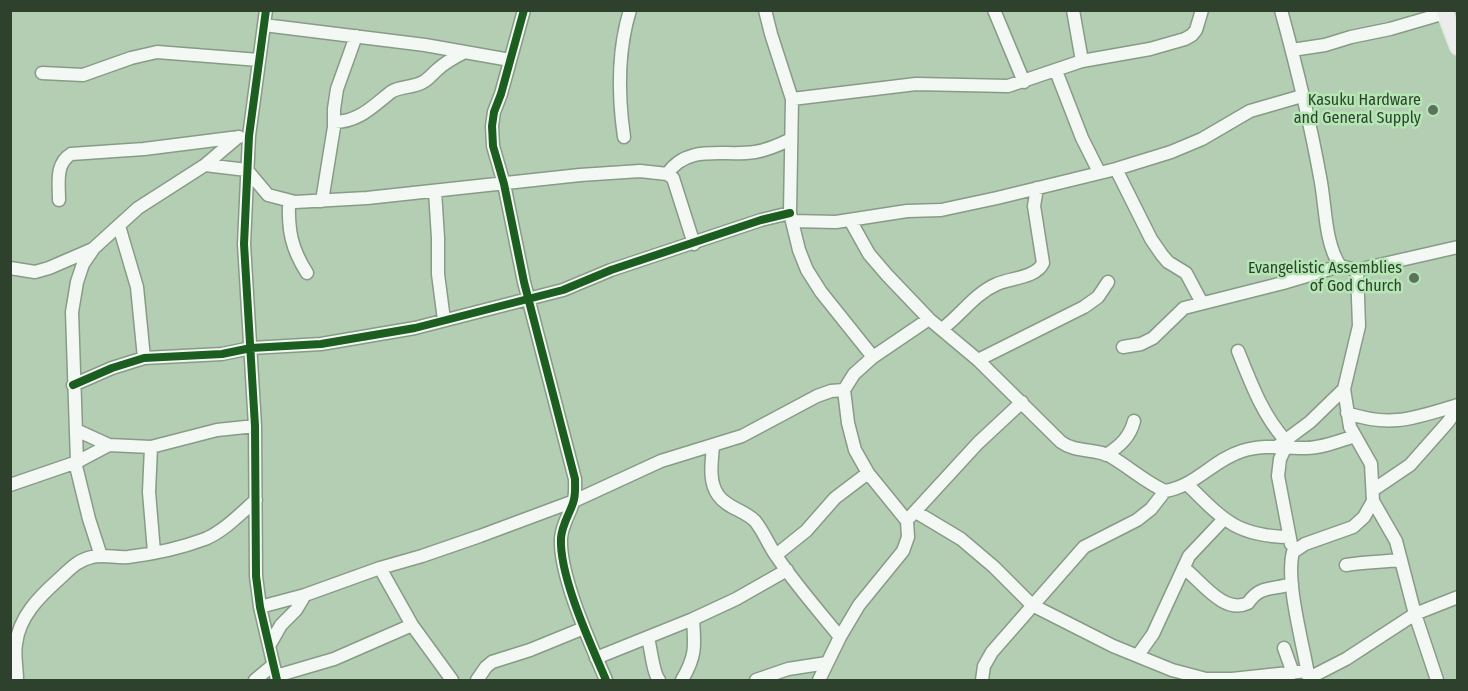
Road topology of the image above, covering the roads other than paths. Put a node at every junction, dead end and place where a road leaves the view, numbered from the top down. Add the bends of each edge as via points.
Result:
1 (266, 10) edge
2 (524, 10) edge
3 (630, 10) edge
4 (765, 10) edge
5 (994, 10) edge
6 (1073, 10) edge
7 (1202, 10) edge
8 (1281, 10) edge
9 (1444, 12) edge
10 (264, 25) junction
11 (356, 36) junction
12 (1457, 45) edge
13 (1292, 50) junction
14 (465, 52) junction
15 (259, 60) junction
16 (510, 60) junction
17 (1082, 61) junction
18 (1056, 71) junction
19 (42, 73) dead end
20 (1024, 82) junction
21 (1302, 96) junction
22 (792, 99) junction
23 (334, 122) junction
24 (244, 137) junction
25 (624, 137) dead end
26 (790, 139) junction
27 (205, 165) junction
28 (1116, 169) junction
29 (247, 170) junction
30 (1099, 172) junction
31 (667, 174) junction
32 (504, 184) junction
33 (1037, 188) junction
34 (435, 191) junction
35 (268, 195) junction
36 (59, 200) dead end
37 (290, 201) junction
38 (321, 201) junction
39 (245, 210) junction
40 (791, 217) junction
41 (850, 220) junction
42 (119, 226) junction
43 (694, 243) junction
44 (1458, 247) edge
45 (94, 248) junction
46 (1340, 266) junction
47 (10, 268) edge
48 (1357, 270) junction
49 (307, 273) dead end
50 (1108, 282) dead end
51 (528, 299) junction
52 (1202, 303) junction
53 (444, 320) junction
54 (929, 320) junction
55 (942, 329) junction
56 (1123, 347) dead end
57 (251, 348) junction
58 (1238, 351) dead end
59 (873, 357) junction
60 (144, 358) junction
61 (978, 360) junction
62 (73, 385) junction
63 (1344, 389) junction
64 (844, 390) junction
65 (1022, 402) junction
66 (1458, 406) edge
67 (1347, 413) junction
68 (1134, 421) dead end
69 (255, 426) junction
70 (76, 430) junction
71 (1355, 436) junction
72 (1283, 444) junction
73 (109, 445) junction
74 (713, 445) junction
75 (151, 447) junction
76 (1107, 455) junction
77 (76, 462) junction
78 (868, 473) junction
79 (1373, 473) junction
80 (1390, 477) junction
81 (1188, 484) junction
82 (10, 485) edge
83 (1165, 491) junction
84 (1373, 495) junction
85 (256, 500) junction
86 (574, 501) junction
87 (911, 516) junction
88 (1224, 519) junction
89 (1384, 521) junction
90 (1353, 527) junction
91 (1289, 537) junction
92 (154, 552) junction
93 (1293, 552) junction
94 (776, 555) junction
95 (101, 556) junction
96 (1401, 560) junction
97 (1346, 565) dead end
98 (380, 568) junction
99 (1184, 568) junction
100 (787, 570) junction
101 (1292, 584) junction
102 (1042, 594) junction
103 (305, 595) junction
104 (1458, 597) edge
105 (1032, 605) junction
106 (260, 607) junction
107 (1047, 612) junction
108 (1415, 614) junction
109 (693, 619) junction
110 (412, 625) junction
111 (584, 628) junction
112 (840, 637) junction
113 (648, 638) junction
114 (269, 646) junction
115 (1284, 648) dead end
116 (1138, 655) junction
117 (596, 658) junction
118 (827, 663) junction
119 (984, 666) junction
120 (1293, 673) junction
121 (267, 677) edge
122 (1185, 677) edge
123 (1308, 677) edge
124 (1200, 679) edge
125 (450, 680) edge
126 (685, 680) edge
127 (17, 681) edge
128 (477, 681) edge
129 (606, 681) edge
130 (659, 681) edge
131 (756, 681) edge
132 (819, 681) edge
133 (969, 681) edge
134 (982, 681) edge
135 (1437, 681) edge

1 - 10 street
2 - 16 street
3 - 25 street via 618,74
4 - 22 street
5 - 20 street
6 - 17 street
7 - 17 street via 1196,30 1185,39
8 - 13 street
9 - 12 main road
9 - 13 street via 1390,29
10 - 11 street
10 - 15 street
11 - 14 street
11 - 23 street via 337,89
13 - 21 street
14 - 16 street
14 - 23 street via 421,83 393,91 355,119
15 - 19 street via 157,52 83,75
15 - 24 street
16 - 32 street via 492,126 493,146
17 - 18 street
18 - 20 street
18 - 30 street
20 - 22 street via 995,87 916,84
21 - 28 street via 1250,111 1202,139
21 - 46 street via 1329,237
22 - 26 street
23 - 38 street
24 - 27 street
24 - 29 street
24 - 36 street via 71,154 60,165
26 - 31 street via 753,152 698,155 674,164
26 - 40 street
27 - 29 street
27 - 42 street via 159,193
28 - 30 street
28 - 52 street via 1151,239 1168,262 1186,273
29 - 35 street
29 - 39 street
30 - 33 street
31 - 32 street via 640,171
31 - 43 street via 673,178
32 - 34 street
32 - 51 street
33 - 41 street via 941,210
33 - 55 street via 1034,206 1041,267 983,291
34 - 38 street
34 - 53 street
35 - 37 street
35 - 39 street
37 - 38 street
37 - 49 street via 290,235
39 - 57 street
40 - 41 street via 818,223
40 - 43 street via 761,220
40 - 59 street via 807,270
41 - 54 street via 877,264
42 - 45 street
42 - 60 street via 137,287
43 - 51 street
44 - 48 street
45 - 47 street via 35,272
45 - 62 street via 83,264 72,312
46 - 48 street
46 - 52 street
48 - 63 street via 1359,326
50 - 61 street via 1098,297 1084,307
51 - 53 street
51 - 86 street via 575,479
52 - 56 street via 1184,308 1147,342
53 - 57 street via 321,344
54 - 55 street
54 - 59 street
55 - 61 street
57 - 60 street via 222,354
57 - 69 street
58 - 72 street via 1262,409
59 - 64 street via 854,374
60 - 62 street
61 - 65 street
62 - 70 street
63 - 67 street
63 - 72 street
64 - 74 street via 817,396 754,430
64 - 78 street via 855,450
65 - 76 street via 1068,448
65 - 87 street
66 - 67 street via 1399,421 1368,420
66 - 80 street via 1422,454
67 - 71 street
68 - 76 street via 1125,440
69 - 75 street via 217,430
69 - 85 street
70 - 73 street
70 - 77 street
71 - 72 street via 1306,448
71 - 79 street
72 - 81 street via 1236,452
72 - 91 street via 1278,476
73 - 75 street
73 - 77 street
74 - 86 street via 661,461
74 - 94 street via 711,468 717,495 756,523
75 - 92 street via 150,528
76 - 83 street
77 - 82 street
77 - 95 street
78 - 87 street
78 - 94 street via 835,498 806,531
79 - 80 street
79 - 84 street
80 - 84 street
81 - 83 street
81 - 88 street
83 - 102 street via 1137,520 1084,547
84 - 89 street
84 - 90 street via 1364,517
85 - 92 street via 230,524 206,538
85 - 106 street
86 - 98 street via 442,550
86 - 111 street via 563,527 562,547
87 - 105 street via 961,539
87 - 112 street via 903,551 859,605
88 - 91 street via 1250,533
88 - 99 street via 1189,556
89 - 90 street
89 - 96 street via 1396,541
90 - 93 street
91 - 93 street
92 - 95 street
93 - 101 street
94 - 100 street
95 - 127 street via 75,563 32,605 18,633
96 - 97 street
96 - 108 street
98 - 103 street
98 - 110 street
99 - 101 street via 1214,596 1238,606 1248,603 1259,591
99 - 116 street via 1153,634
100 - 109 street
100 - 112 street
101 - 123 street
102 - 105 street
102 - 107 street
103 - 106 street
103 - 114 street
104 - 108 street
105 - 107 street
105 - 119 street
106 - 114 street
107 - 116 street
108 - 123 street via 1346,659
108 - 135 street
109 - 113 street
109 - 126 street via 694,653
110 - 121 street via 334,659
110 - 125 street
111 - 117 street
111 - 128 street via 492,662
112 - 118 street
113 - 117 street
113 - 130 street
114 - 121 street
115 - 120 street
116 - 122 street
117 - 129 street
118 - 131 street via 788,669
118 - 132 street
119 - 133 street
119 - 134 street
120 - 123 street
120 - 124 street
122 - 124 street

